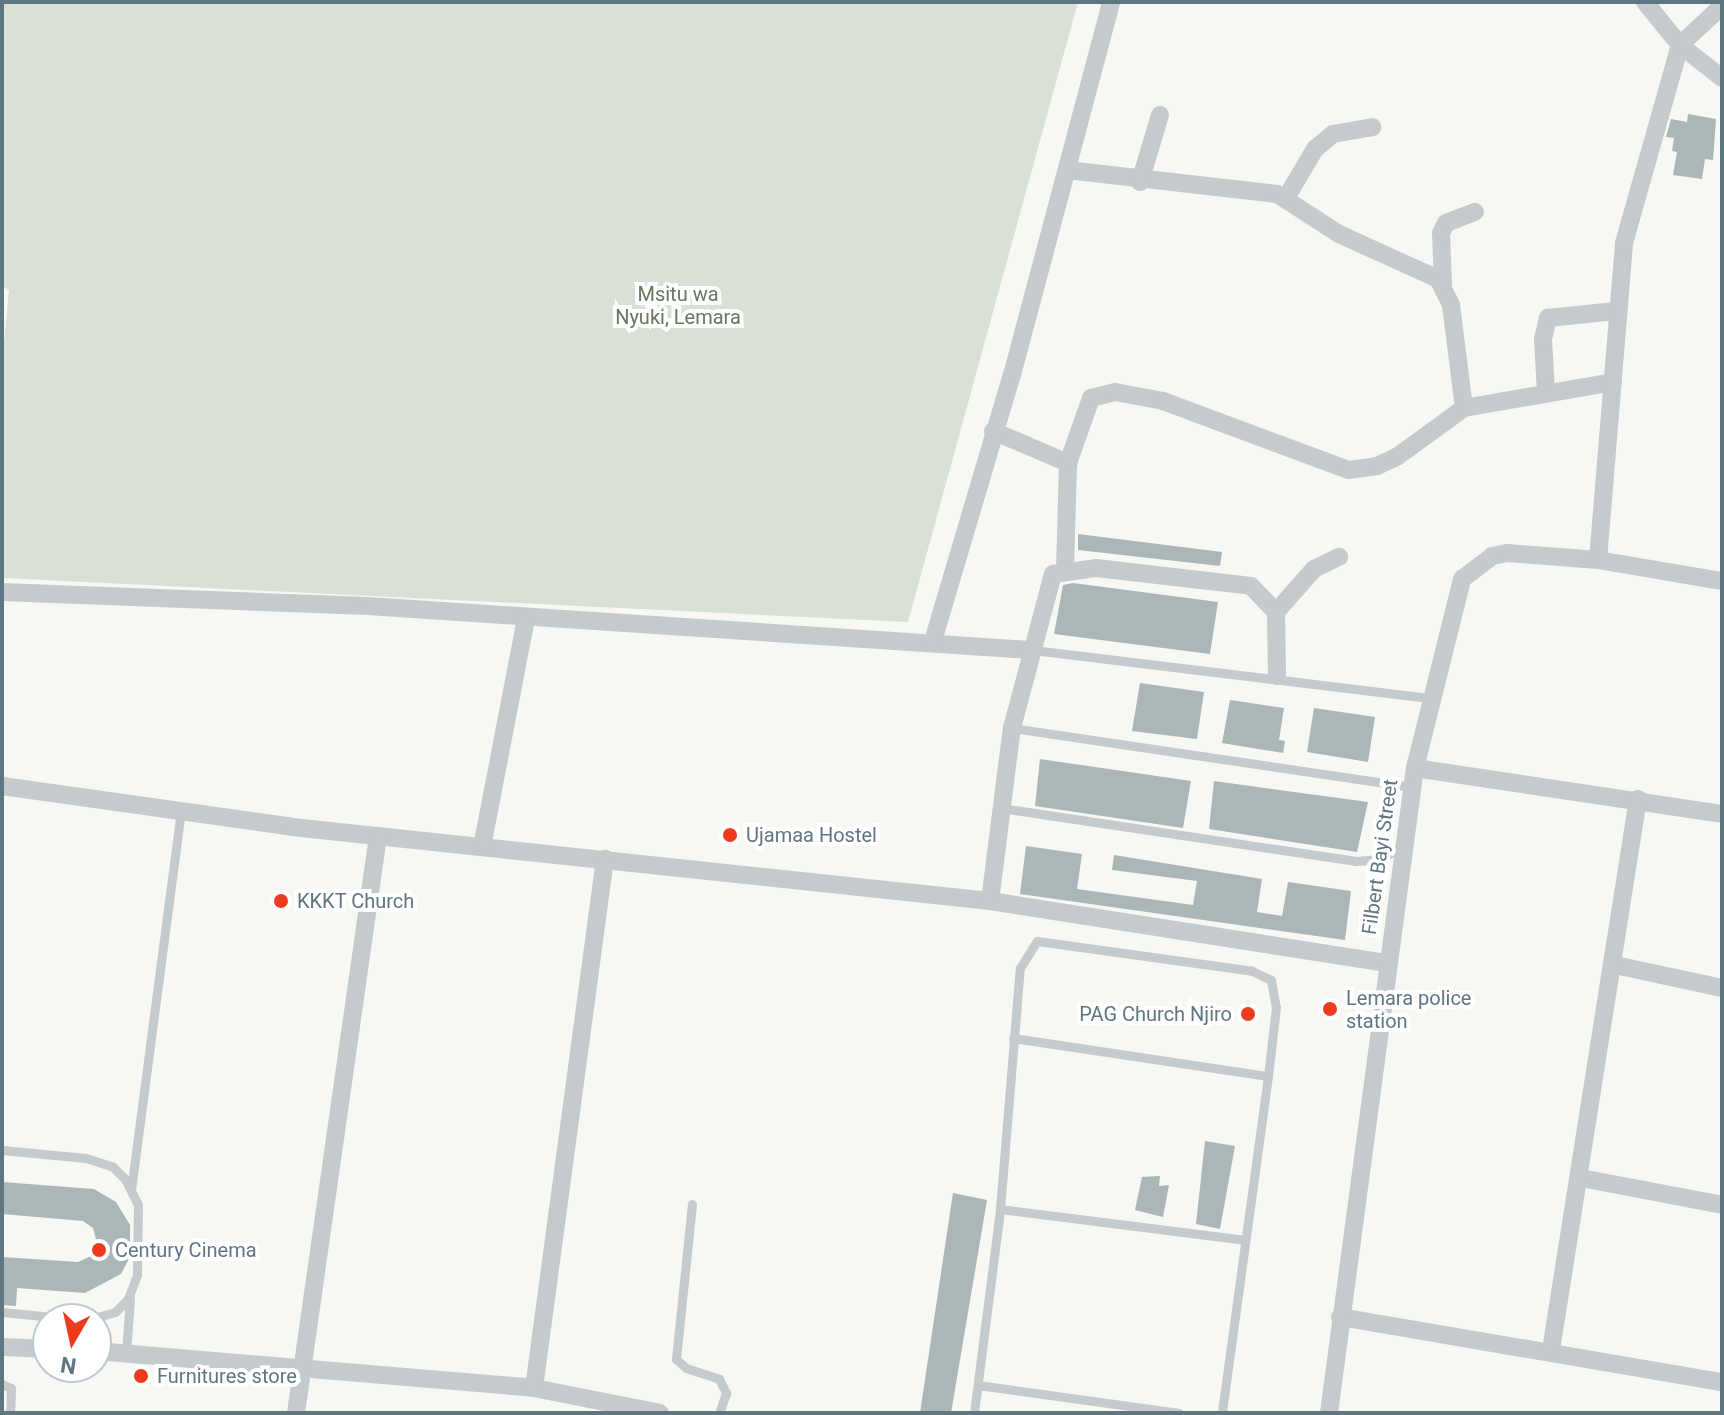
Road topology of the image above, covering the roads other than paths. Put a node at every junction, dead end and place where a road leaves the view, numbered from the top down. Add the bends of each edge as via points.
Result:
1 (1111, 2) edge
2 (1645, 2) edge
3 (1722, 6) edge
4 (1680, 45) junction
5 (1722, 78) edge
6 (1160, 115) dead end
7 (1372, 127) dead end
8 (1067, 170) junction
9 (1140, 182) junction
10 (1286, 198) junction
11 (1475, 212) dead end
12 (1443, 284) junction
13 (1616, 311) junction
14 (1613, 382) junction
15 (1546, 393) junction
16 (1464, 408) junction
17 (993, 431) junction
18 (1068, 463) junction
19 (1339, 557) dead end
20 (1598, 560) junction
21 (1065, 570) junction
22 (1722, 581) edge
23 (2, 592) edge
24 (1276, 612) junction
25 (526, 618) junction
26 (933, 641) junction
27 (1030, 650) junction
28 (1277, 676) junction
29 (1431, 698) junction
30 (1012, 728) junction
31 (1413, 777) junction
32 (2, 786) edge
33 (1638, 799) junction
34 (1001, 808) junction
35 (181, 811) junction
36 (1722, 814) edge
37 (378, 836) junction
38 (1404, 846) junction
39 (482, 847) junction
40 (605, 859) junction
41 (990, 901) junction
42 (1387, 963) junction
43 (1615, 965) junction
44 (1722, 988) edge
45 (1013, 1038) junction
46 (1268, 1076) junction
47 (2, 1150) edge
48 (1581, 1178) junction
49 (131, 1190) junction
50 (692, 1204) dead end
51 (1722, 1205) edge
52 (1000, 1209) junction
53 (1244, 1240) junction
54 (130, 1294) junction
55 (2, 1312) edge
56 (112, 1313) edge
57 (32, 1315) edge
58 (1340, 1317) junction
59 (2, 1347) edge
60 (32, 1348) edge
61 (1551, 1350) junction
62 (112, 1352) edge
63 (126, 1353) junction
64 (303, 1369) junction
65 (1722, 1382) edge
66 (2, 1384) edge
67 (978, 1385) junction
68 (534, 1388) junction
69 (10, 1413) edge
70 (296, 1413) edge
71 (660, 1413) edge
72 (719, 1413) edge
73 (974, 1413) edge
74 (1179, 1413) edge
75 (1222, 1413) edge
76 (1329, 1413) edge

1 - 8 street
2 - 4 street
3 - 4 street
4 - 5 street
4 - 13 street via 1624,243
6 - 9 street
7 - 10 street via 1333,134 1315,149
8 - 9 street
8 - 17 street
9 - 10 street via 1248,187
10 - 12 street via 1339,234
11 - 12 street via 1446,223 1441,233
12 - 16 street via 1451,305
13 - 14 street
13 - 15 street via 1548,318 1543,339
14 - 15 street
14 - 20 street
15 - 16 street
16 - 18 street via 1398,456 1349,470 1163,401 1115,392 1091,398
17 - 18 street
17 - 26 street
18 - 21 street
19 - 24 street via 1314,569
20 - 22 street, Filbert Bayi Street
20 - 29 street, Filbert Bayi Street via 1507,553 1476,566 1458,590
21 - 24 street via 1096,568 1251,586
21 - 27 street via 1053,574 1047,585
23 - 25 street
24 - 28 street
25 - 26 street
25 - 39 street
26 - 27 street
27 - 28 lane
27 - 30 street
28 - 29 lane
29 - 31 street, Filbert Bayi Street
30 - 31 lane
30 - 34 street
31 - 33 street
31 - 38 street, Filbert Bayi Street
32 - 35 street
33 - 36 street
33 - 43 street
34 - 38 lane via 1356,861 1380,859
34 - 41 street
35 - 37 street
35 - 49 lane
37 - 39 street
37 - 64 street
38 - 42 street, Filbert Bayi Street
39 - 40 street
40 - 41 street
40 - 68 street
41 - 42 street
42 - 58 street, Filbert Bayi Street
43 - 44 street
43 - 48 street
45 - 46 lane
45 - 46 lane via 1020,968 1037,941 1236,968 1267,975 1273,986
45 - 52 lane
46 - 53 lane
47 - 49 lane via 86,1158 113,1167
48 - 51 street
48 - 61 street
49 - 54 lane via 138,1205 140,1241
50 - 72 lane via 676,1359 719,1379 726,1393
52 - 53 lane
52 - 67 lane
53 - 75 lane
54 - 56 lane
54 - 63 lane
55 - 57 lane
58 - 61 street
58 - 76 street, Filbert Bayi Street
59 - 60 street
61 - 65 street
62 - 63 street
63 - 64 street
64 - 68 street
64 - 70 street
66 - 69 lane via 11,1388
67 - 73 lane
67 - 74 lane
68 - 71 street

